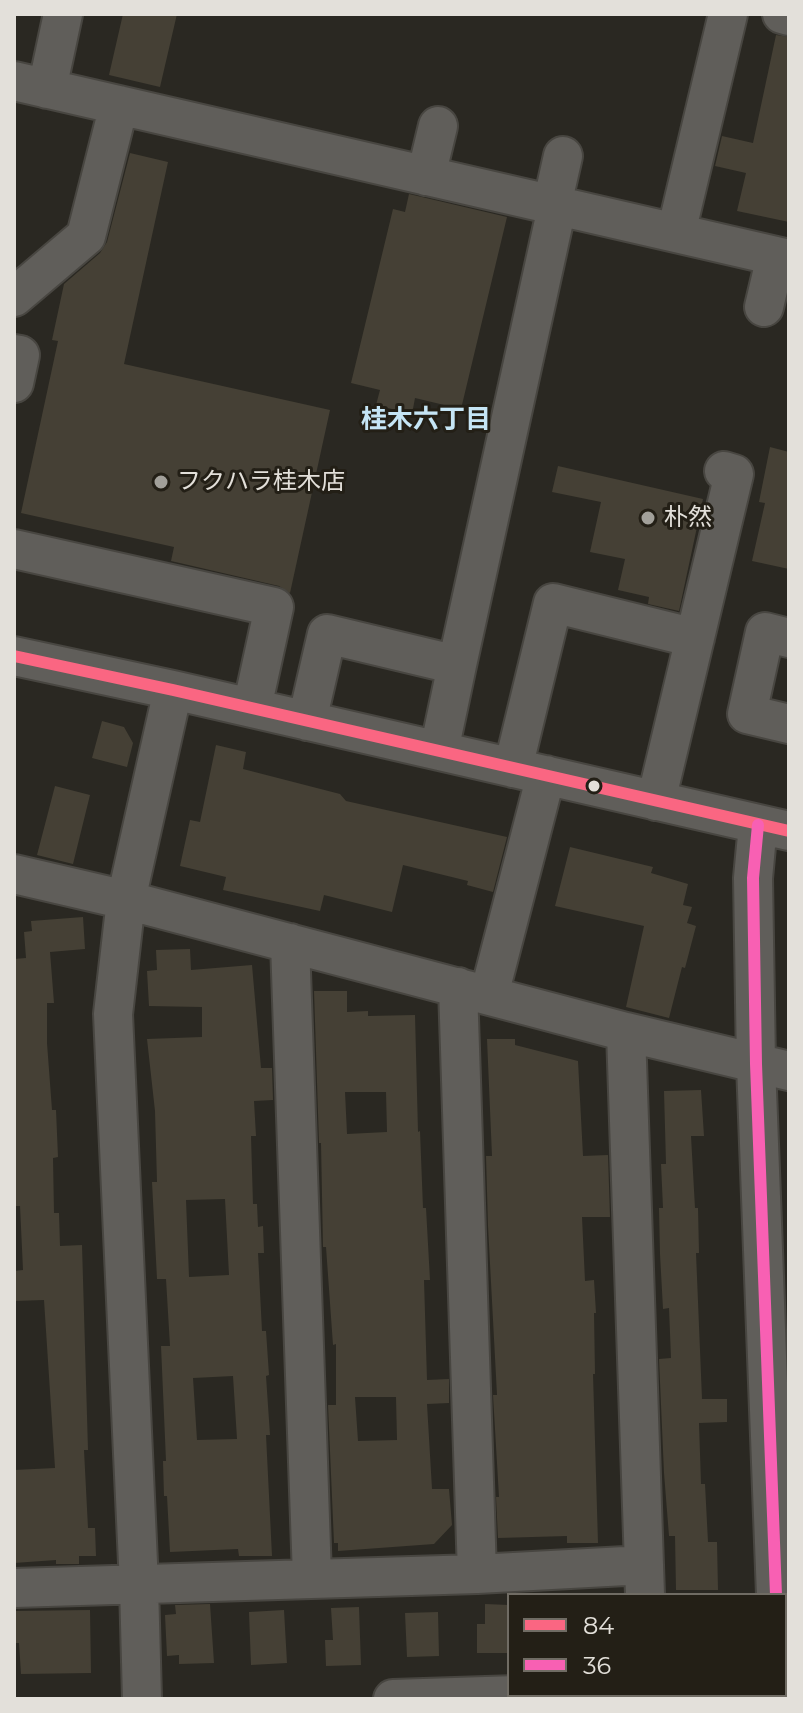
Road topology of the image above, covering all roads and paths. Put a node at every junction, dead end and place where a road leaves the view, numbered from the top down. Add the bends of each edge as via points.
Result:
1 (63, 14) edge
2 (728, 14) edge
3 (782, 14) edge
4 (789, 16) edge
5 (31, 85) edge
6 (119, 105) junction
7 (438, 126) dead end
8 (563, 156) dead end
9 (426, 176) junction
10 (555, 206) junction
11 (676, 233) junction
12 (783, 257) edge
13 (14, 297) edge
14 (764, 307) dead end
15 (14, 354) edge
16 (14, 383) edge
17 (724, 471) dead end
18 (14, 549) edge
19 (695, 638) junction
20 (789, 638) edge
21 (14, 656) edge
22 (457, 665) junction
23 (173, 690) junction
24 (252, 708) junction
25 (307, 721) junction
26 (789, 724) edge
27 (439, 751) junction
28 (529, 772) junction
29 (656, 801) junction
30 (774, 828) edge
31 (14, 874) edge
32 (126, 900) junction
33 (290, 943) junction
34 (473, 991) junction
35 (626, 1032) junction
36 (772, 1068) edge
37 (477, 1574) junction
38 (312, 1577) junction
39 (644, 1580) edge
40 (139, 1585) junction
41 (14, 1588) edge
42 (776, 1593) edge
43 (507, 1696) edge
44 (473, 1698) edge
45 (142, 1699) edge
46 (393, 1699) edge

1 - 5 street
2 - 11 street
3 - 4 street
5 - 6 street
6 - 9 street
6 - 13 street via 86,236
7 - 9 street
8 - 10 street
9 - 10 street
10 - 11 street
10 - 22 street
11 - 12 street
12 - 14 street
15 - 16 street via 20,355
17 - 19 street via 734,474
18 - 24 street via 274,607
19 - 28 street via 553,603
19 - 29 street
20 - 26 street via 765,632 747,714
21 - 23 street
22 - 25 street via 327,634
22 - 27 street
23 - 24 street
23 - 32 street
24 - 25 street
25 - 27 street
27 - 28 street
28 - 29 street
28 - 34 street
29 - 30 street
30 - 36 street via 753,878
31 - 32 street
32 - 33 street
32 - 40 street via 113,1014
33 - 34 street
33 - 38 street
34 - 35 street
34 - 37 street
35 - 36 street
35 - 39 street
36 - 42 street
37 - 38 street
37 - 39 street
38 - 40 street
40 - 41 street
40 - 45 street
43 - 44 street
44 - 46 street

